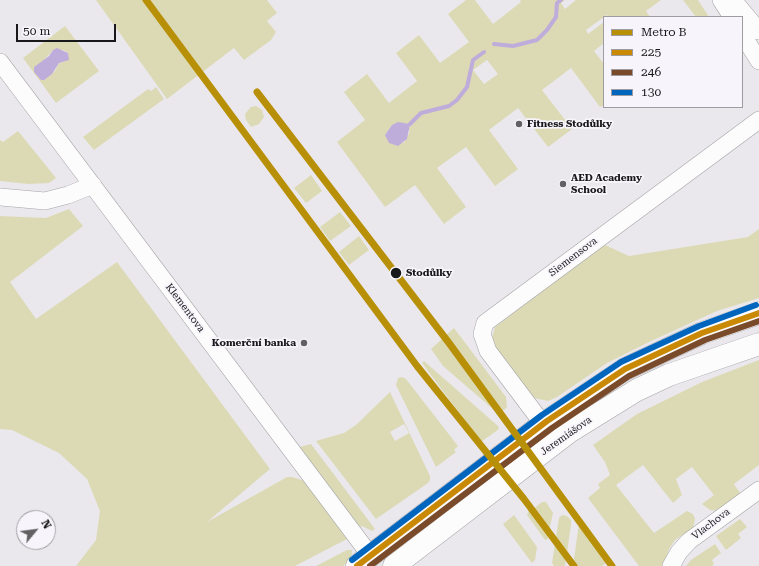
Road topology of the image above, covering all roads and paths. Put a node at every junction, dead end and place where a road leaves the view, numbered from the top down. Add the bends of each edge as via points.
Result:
1 (721, 0) edge
2 (733, 0) edge
3 (731, 16) edge
4 (759, 31) edge
5 (743, 36) edge
6 (759, 61) edge
7 (0, 62) edge
8 (759, 120) edge
9 (94, 185) junction
10 (0, 198) edge
11 (759, 313) edge
12 (759, 344) edge
13 (535, 430) junction
14 (759, 490) edge
15 (363, 560) edge
16 (394, 566) edge
17 (671, 566) edge

1 - 3 street
2 - 4 street
5 - 6 street
7 - 9 street, Klementova
8 - 13 street, Siemensova via 485,323 482,334 488,351
9 - 10 street via 68,196 46,201
9 - 15 street, Klementova
11 - 13 main road via 702,334 632,366
12 - 16 main road, Jeremiášova via 652,382 569,432
13 - 15 main road
14 - 17 street, Vlachova via 689,542

